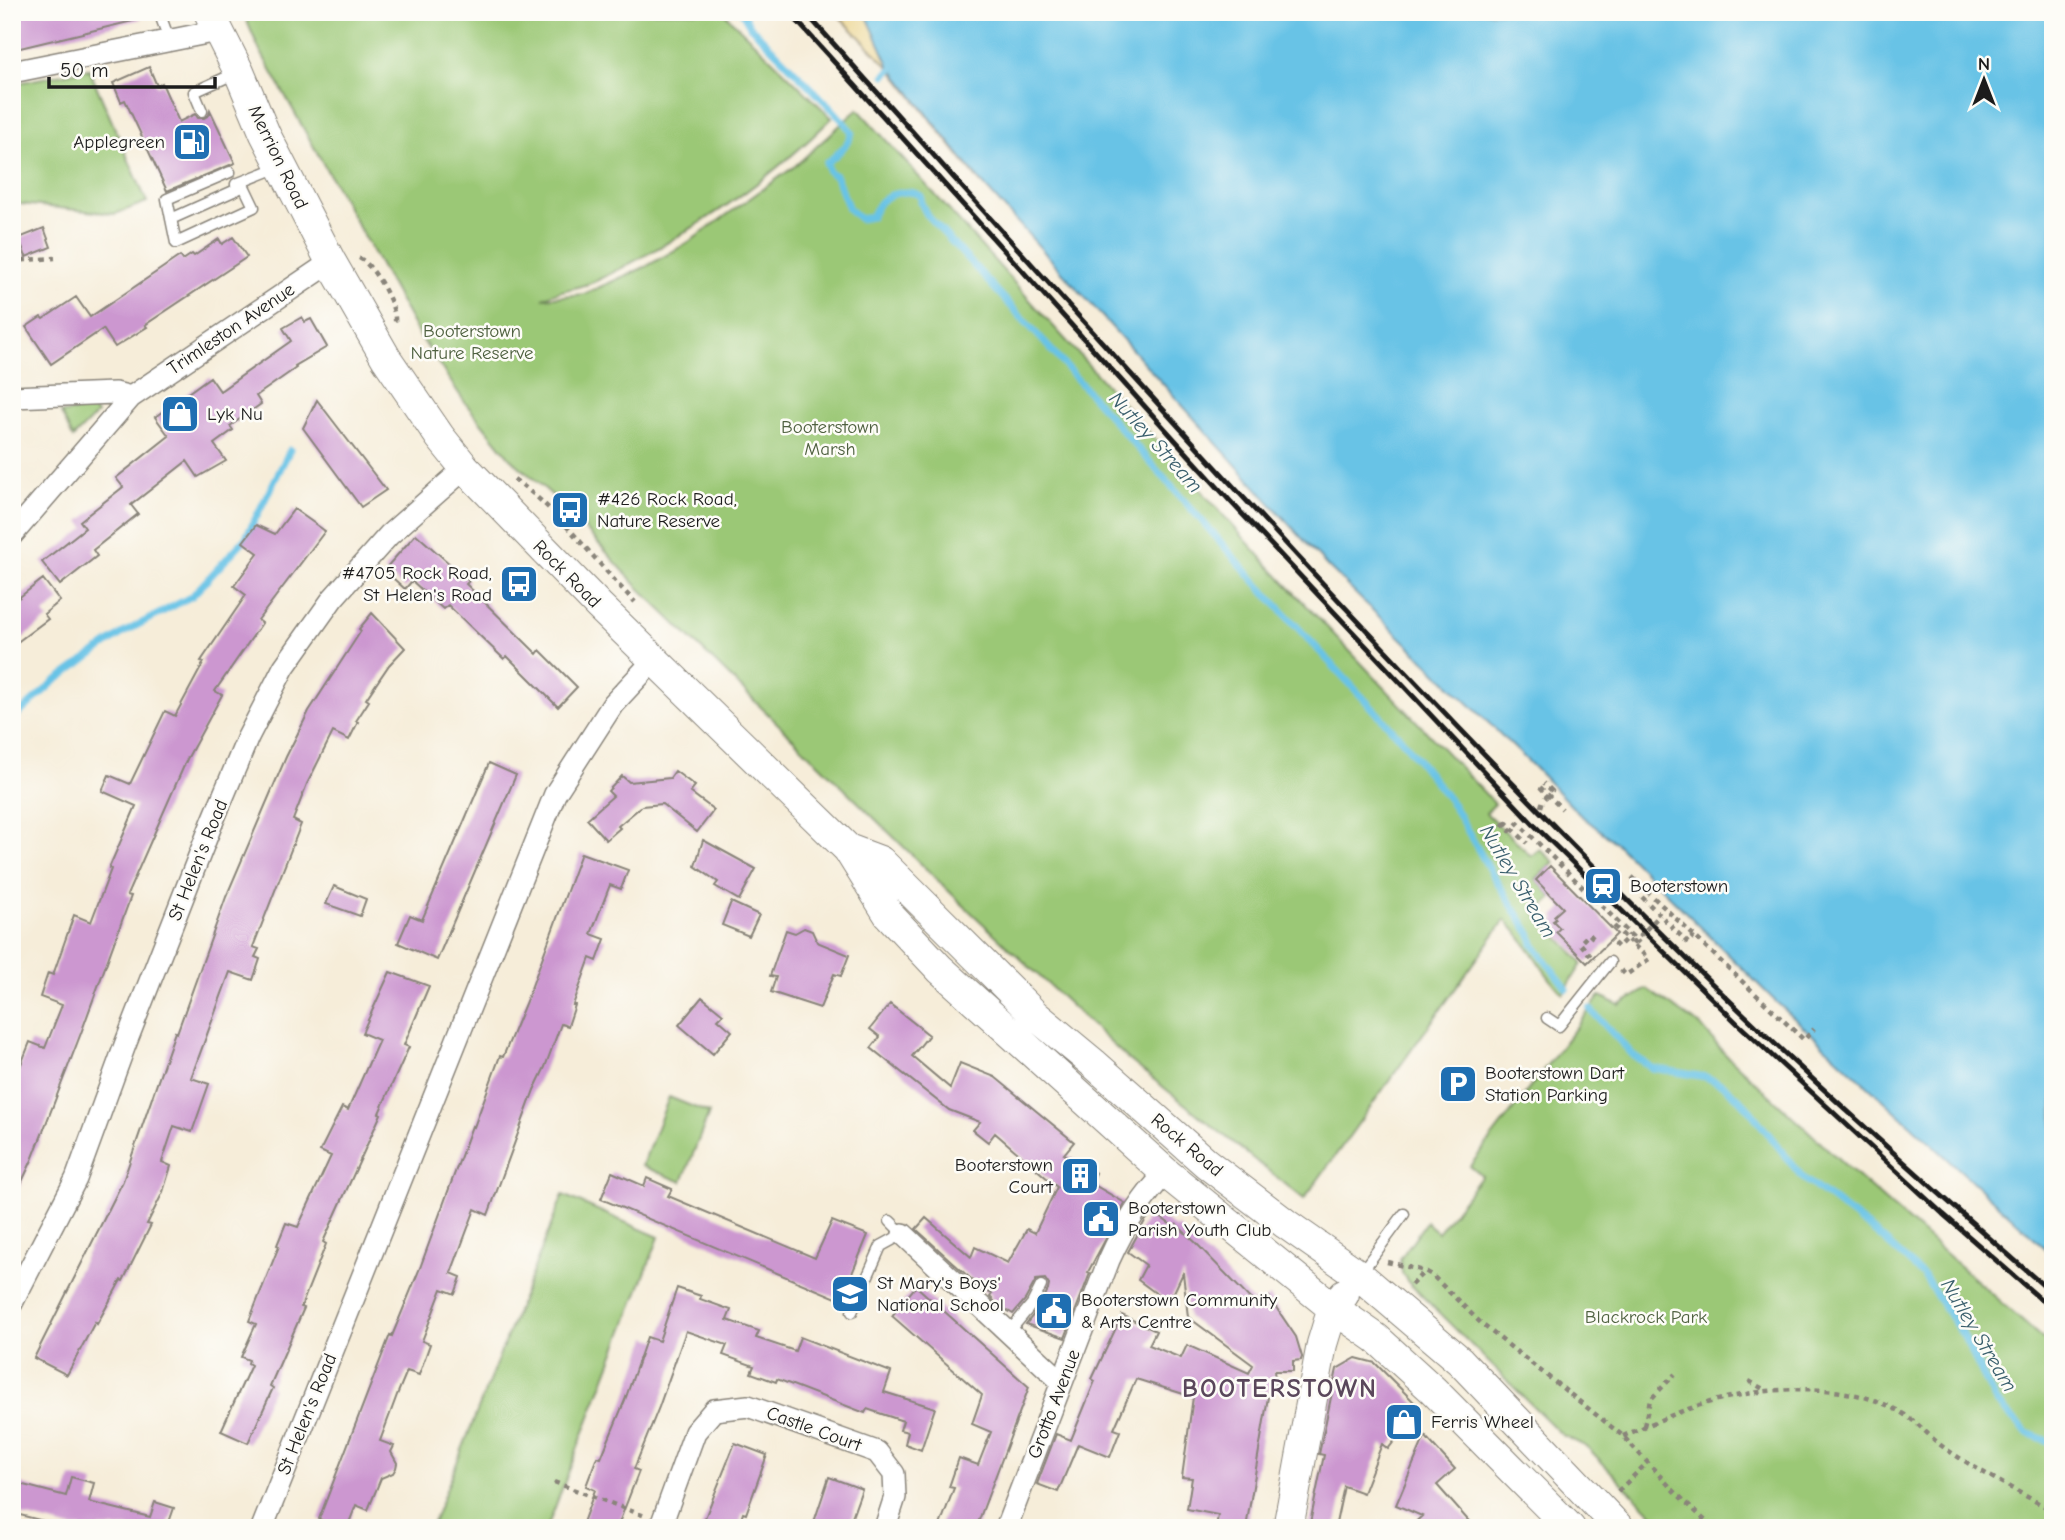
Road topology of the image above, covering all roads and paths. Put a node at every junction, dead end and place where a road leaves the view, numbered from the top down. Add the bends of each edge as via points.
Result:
1 (159, 12) edge
2 (213, 22) edge
3 (170, 42) junction
4 (12, 72) edge
5 (239, 72) junction
6 (202, 111) dead end
7 (282, 166) junction
8 (239, 183) junction
9 (171, 219) junction
10 (55, 258) dead end
11 (345, 260) junction
12 (12, 261) edge
13 (401, 331) dead end
14 (12, 397) edge
15 (131, 397) junction
16 (465, 468) junction
17 (506, 472) dead end
18 (569, 529) dead end
19 (12, 536) edge
20 (655, 659) junction
21 (1541, 807) dead end
22 (1562, 808) dead end
23 (1527, 843) dead end
24 (848, 849) junction
25 (1632, 877) dead end
26 (1642, 897) dead end
27 (1660, 915) junction
28 (1613, 918) junction
29 (1607, 924) dead end
30 (1614, 926) dead end
31 (1630, 934) junction
32 (1694, 936) junction
33 (1593, 938) dead end
34 (1614, 943) dead end
35 (1636, 944) junction
36 (1610, 962) dead end
37 (1626, 975) dead end
38 (1592, 985) junction
39 (1547, 1017) dead end
40 (1814, 1029) dead end
41 (1166, 1173) junction
42 (1404, 1214) dead end
43 (896, 1228) joint
44 (1372, 1268) junction
45 (1425, 1271) junction
46 (1041, 1286) dead end
47 (1404, 1292) dead end
48 (12, 1303) edge
49 (1333, 1308) junction
50 (852, 1312) dead end
51 (1008, 1333) junction
52 (1675, 1374) dead end
53 (1749, 1381) dead end
54 (1062, 1382) junction
55 (1768, 1391) junction
56 (1644, 1427) junction
57 (1623, 1436) junction
58 (1647, 1463) junction
59 (554, 1482) dead end
60 (2053, 1511) edge
61 (1610, 1518) edge
62 (661, 1525) edge
63 (262, 1528) edge
64 (885, 1528) edge
65 (1006, 1528) edge
66 (1288, 1528) edge
67 (1570, 1528) edge
68 (1713, 1528) edge

1 - 3 lane
2 - 3 street
2 - 5 main road, Merrion Road
3 - 4 street
5 - 6 lane via 194,92
5 - 7 main road, Merrion Road
7 - 8 lane
7 - 11 main road, Merrion Road
8 - 9 lane via 238,189
8 - 9 lane via 229,169 167,200
8 - 9 lane via 254,206 176,243
10 - 12 path
11 - 13 path via 366,261 397,313
11 - 15 street, Trimleston Avenue
11 - 16 main road, Rock Road via 386,358
14 - 15 street via 116,393
15 - 19 street, Trimleston Avenue
16 - 20 main road, Rock Road
16 - 48 street, St Helen's Road via 389,535 333,598 284,667 212,823 76,1180
17 - 18 path
20 - 24 main road, Rock Road
20 - 63 street, St Helen's Road via 613,704 555,794
21 - 22 path, bridge via 1543,800 1552,791 1542,785
23 - 28 path, bridge via 1503,822 1510,831 1518,823
24 - 41 main road, Rock Road via 889,915 940,969
24 - 44 main road, Rock Road via 880,861 1035,1015 1206,1163 1286,1224
25 - 32 path
26 - 27 path
27 - 32 path via 1688,943
27 - 35 path, bridge
28 - 29 path
28 - 31 path
30 - 35 path, bridge
31 - 34 path via 1618,947
31 - 35 path
32 - 40 path via 1804,1040
33 - 38 path via 1589,934 1580,943 1594,960
35 - 37 path via 1649,959
36 - 38 lane
38 - 39 lane via 1559,1026
41 - 49 main road, Rock Road
41 - 54 street, Grotto Avenue via 1118,1241
42 - 44 lane
43 - 50 lane via 881,1247
43 - 51 street
44 - 45 path
44 - 49 main road
44 - 61 main road, Rock Road
45 - 47 path
45 - 57 path via 1483,1325
46 - 51 lane
49 - 66 main road via 1322,1344
49 - 67 main road, Rock Road via 1376,1338 1433,1390
51 - 54 street
52 - 56 path via 1650,1400
53 - 55 path
54 - 65 street, Grotto Avenue
55 - 56 path via 1699,1406
55 - 60 path via 1822,1389 1882,1404 1905,1415 1955,1455
56 - 57 path
57 - 58 path
58 - 61 path
58 - 68 path
59 - 62 path
62 - 64 street, Castle Court via 695,1432 714,1410 748,1406 877,1452 894,1474 895,1497

